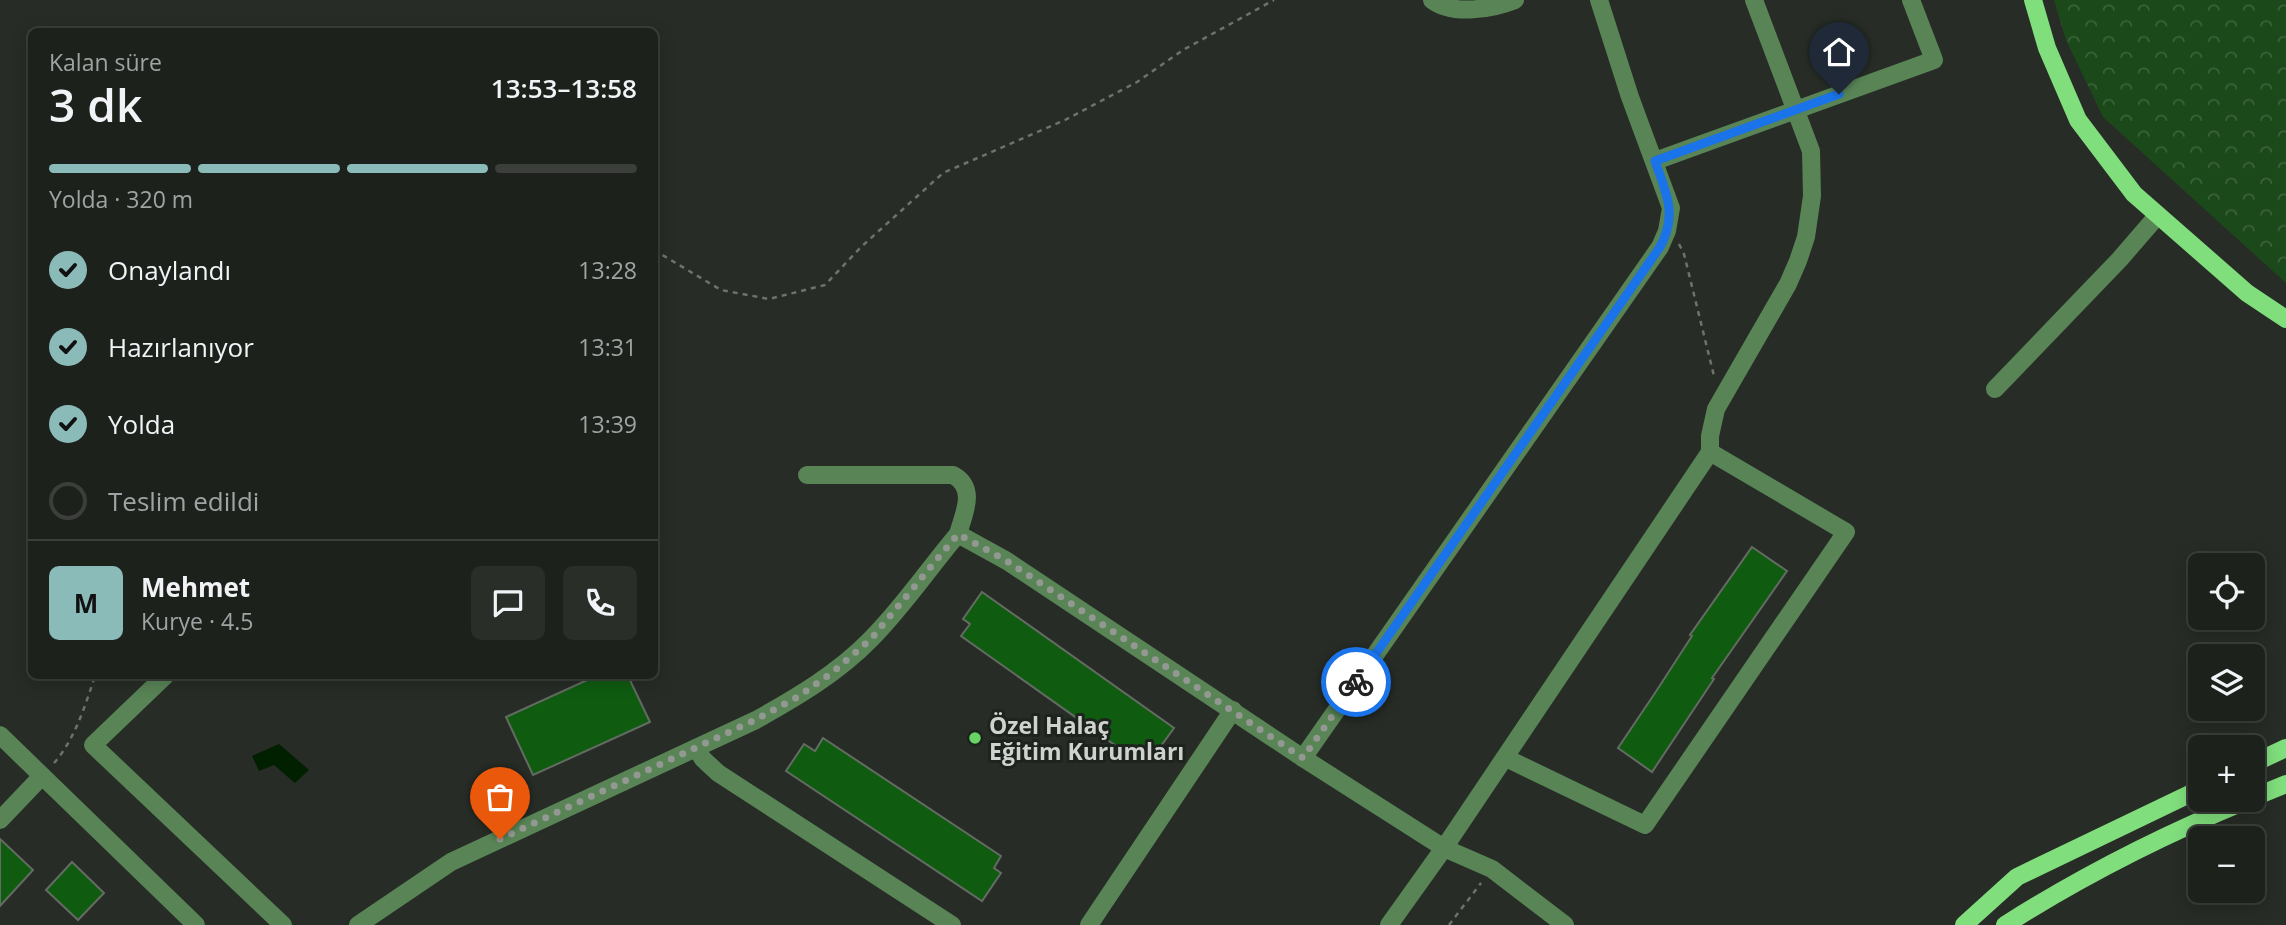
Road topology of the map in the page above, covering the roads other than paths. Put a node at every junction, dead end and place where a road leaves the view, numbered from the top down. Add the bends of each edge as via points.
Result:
1 (1432, 0) edge
2 (1515, 0) edge
3 (1599, 0) edge
4 (1754, 0) edge
5 (1911, 0) edge
6 (2034, 0) edge
7 (1797, 110) junction
8 (1655, 161) junction
9 (2158, 215) junction
10 (2286, 319) edge
11 (1995, 389) dead end
12 (1710, 452) junction
13 (807, 475) dead end
14 (958, 534) junction
15 (162, 679) edge
16 (1233, 709) junction
17 (0, 735) edge
18 (696, 748) junction
19 (2286, 748) edge
20 (1303, 758) junction
21 (1506, 758) junction
22 (2265, 758) edge
23 (43, 776) junction
24 (2286, 784) edge
25 (2265, 793) edge
26 (2188, 795) edge
27 (2218, 812) edge
28 (0, 820) edge
29 (1444, 848) junction
30 (196, 925) edge
31 (283, 925) edge
32 (358, 925) edge
33 (951, 925) edge
34 (1089, 925) edge
35 (1390, 925) edge
36 (1566, 925) edge
37 (1964, 925) edge
38 (2005, 925) edge

1 - 2 street via 1483,9
3 - 8 street
4 - 7 street
5 - 7 street via 1934,60
6 - 9 main road via 2047,48 2078,120 2134,194
7 - 8 street
7 - 12 street via 1811,151 1812,196 1806,236 1788,284 1722,397 1712,421
8 - 20 street via 1671,208 1660,247
9 - 10 main road via 2247,293
9 - 11 street
12 - 21 street
12 - 21 street via 1846,532 1646,825
13 - 14 street via 953,475 964,484 968,497
14 - 16 street via 1007,561
14 - 18 street via 871,639 833,672 788,702
15 - 31 street via 93,745
16 - 20 street
16 - 34 street
17 - 23 street
18 - 32 street via 451,862
18 - 33 street via 718,773
19 - 22 main road
20 - 29 street
21 - 29 street
23 - 28 street
23 - 30 street
24 - 25 main road
26 - 37 main road via 2017,877
27 - 38 main road via 2061,889
29 - 35 street
29 - 36 street via 1492,869

